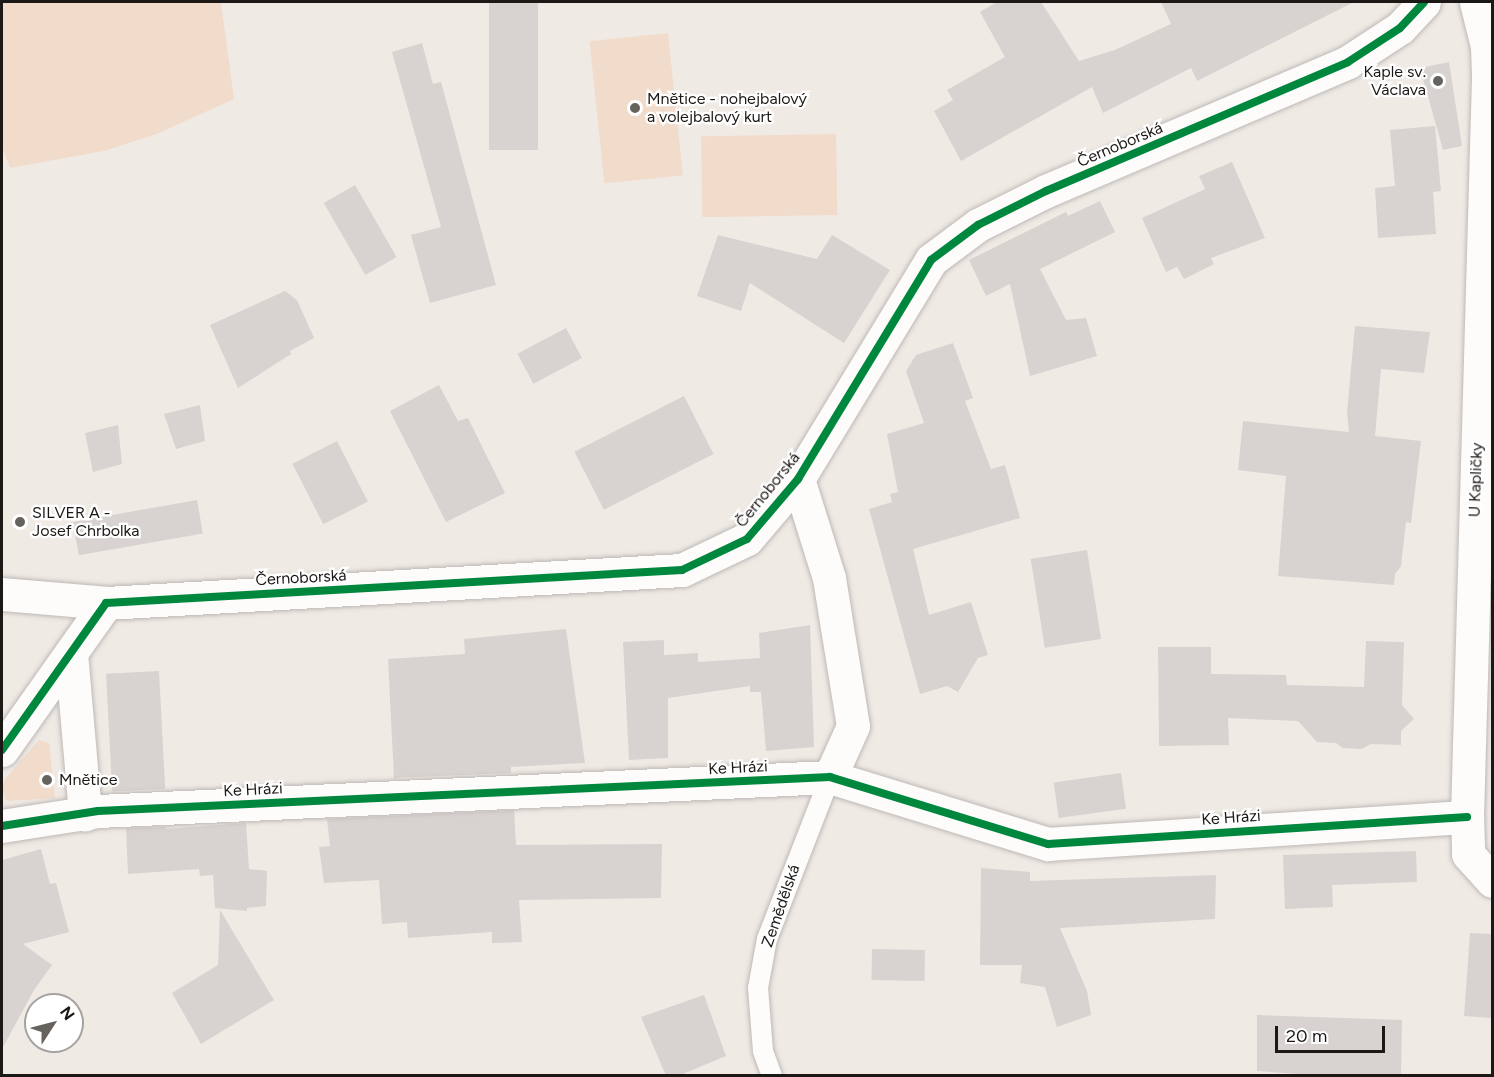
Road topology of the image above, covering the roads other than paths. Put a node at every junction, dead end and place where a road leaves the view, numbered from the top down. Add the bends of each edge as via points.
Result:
1 (1424, 2) edge
2 (1476, 2) edge
3 (798, 479) junction
4 (2, 594) edge
5 (106, 603) junction
6 (71, 653) junction
7 (2, 750) edge
8 (830, 777) junction
9 (85, 814) junction
10 (1467, 817) junction
11 (2, 826) edge
12 (1492, 881) edge
13 (772, 1076) edge

1 - 3 street, Černoborská via 1400,28 1348,63 1046,191 978,225 931,260
2 - 10 street, U Kapličky via 1486,46 1488,78
3 - 5 street, Černoborská via 747,539 682,570
3 - 8 street via 829,578 853,726
4 - 5 street, Černoborská
5 - 6 street
6 - 7 street
6 - 9 street
8 - 9 street, Ke Hrázi
8 - 10 street, Ke Hrázi via 1048,844
8 - 13 lane, Zemědělská via 767,939 758,988 763,1051
9 - 11 street, Ke Hrázi
10 - 12 street via 1468,854

